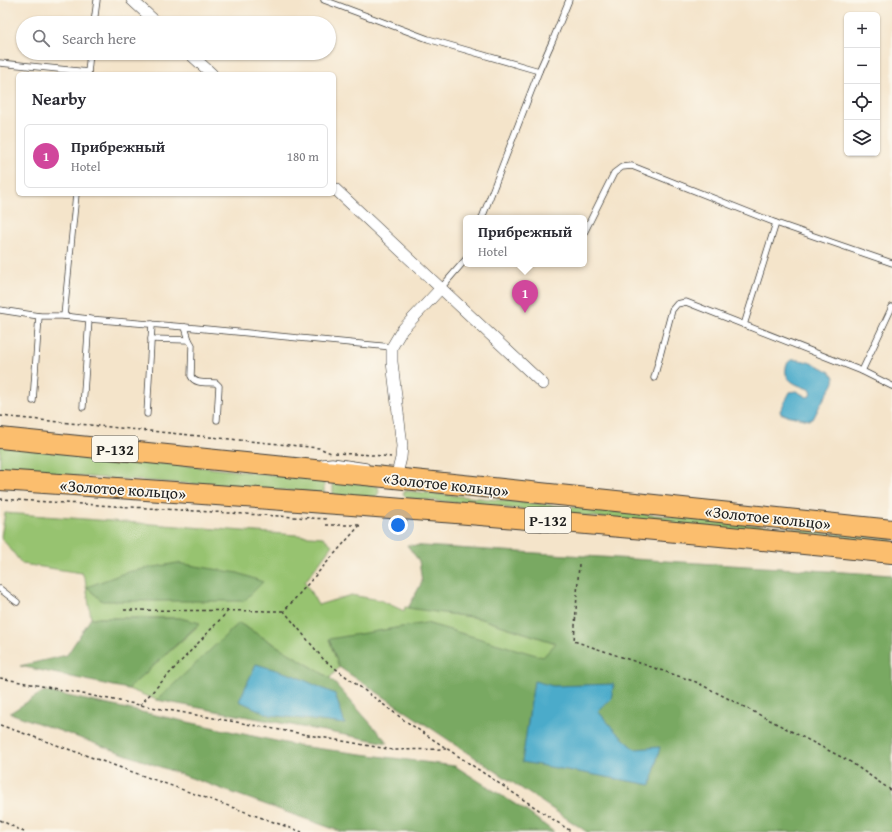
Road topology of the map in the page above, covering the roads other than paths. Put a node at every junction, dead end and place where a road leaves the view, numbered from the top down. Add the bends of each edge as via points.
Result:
1 (97, 0) edge
2 (132, 0) edge
3 (324, 0) edge
4 (568, 0) edge
5 (95, 16) edge
6 (149, 16) edge
7 (89, 60) edge
8 (197, 60) edge
9 (0, 63) edge
10 (539, 71) junction
11 (79, 72) edge
12 (88, 72) edge
13 (210, 72) edge
14 (336, 190) edge
15 (76, 196) edge
16 (483, 215) edge
17 (776, 223) junction
18 (587, 227) edge
19 (463, 262) edge
20 (892, 263) edge
21 (441, 288) junction
22 (892, 307) edge
23 (0, 310) edge
24 (39, 316) junction
25 (64, 316) junction
26 (89, 320) junction
27 (152, 324) junction
28 (744, 325) junction
29 (185, 327) junction
30 (151, 339) junction
31 (189, 340) junction
32 (392, 346) junction
33 (862, 371) junction
34 (654, 378) dead end
35 (543, 384) dead end
36 (892, 386) edge
37 (34, 401) dead end
38 (83, 407) dead end
39 (147, 414) dead end
40 (217, 420) dead end
41 (0, 438) edge
42 (319, 462) dead end
43 (312, 464) dead end
44 (292, 467) junction
45 (396, 478) junction
46 (0, 480) edge
47 (391, 507) junction
48 (892, 530) edge
49 (892, 553) edge
50 (0, 589) edge
51 (17, 602) dead end

1 - 5 lane
2 - 6 street
3 - 10 lane via 428,39
4 - 10 lane
7 - 12 lane
8 - 13 street
9 - 11 lane
10 - 16 lane
14 - 21 street
15 - 25 lane
17 - 18 lane via 632,166 622,167 614,173
17 - 20 lane
17 - 28 lane
19 - 21 lane
21 - 32 street via 402,330
21 - 35 street
22 - 33 lane
23 - 24 lane
24 - 25 lane
24 - 37 lane
25 - 26 lane
26 - 27 lane
26 - 38 lane
27 - 29 lane
27 - 30 lane
28 - 33 lane
28 - 34 lane via 686,302 677,304 672,310
29 - 31 lane
29 - 32 lane
30 - 31 lane
30 - 39 lane
31 - 40 lane via 192,345 193,380 216,383 219,386
32 - 45 street via 402,438 402,458
33 - 36 lane
41 - 44 highway, «Золотое кольцо» / Р-132
42 - 45 lane via 359,464
43 - 44 lane
44 - 45 highway, «Золотое кольцо» / Р-132
45 - 47 highway
45 - 48 highway, «Золотое кольцо» / Р-132
46 - 47 highway, «Золотое кольцо» / Р-132
47 - 49 highway, «Золотое кольцо» / Р-132
50 - 51 lane

